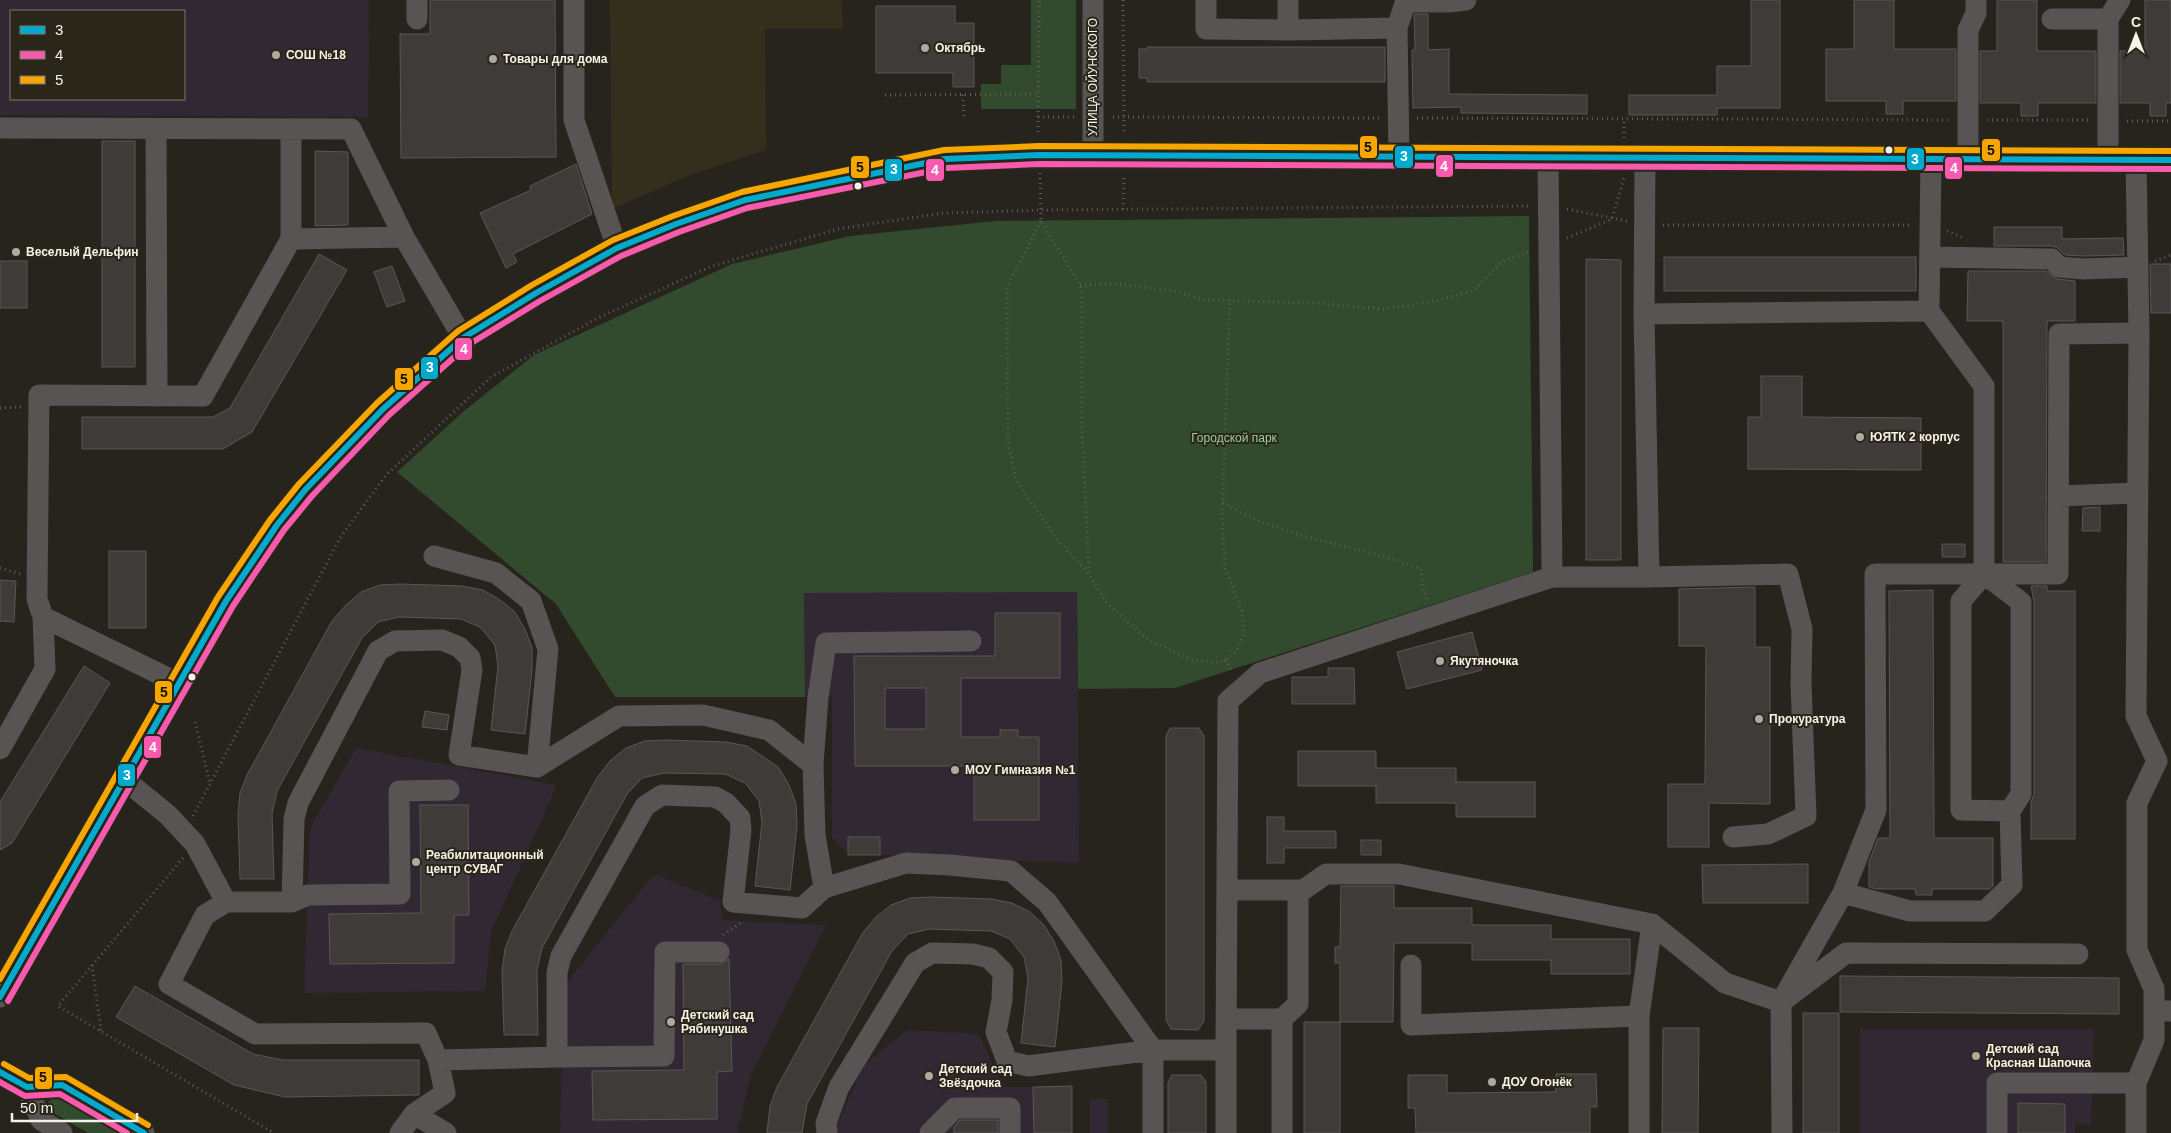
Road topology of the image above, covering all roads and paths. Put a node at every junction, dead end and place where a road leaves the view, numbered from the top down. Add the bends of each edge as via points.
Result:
1 (574, 0) edge
2 (1039, 0) edge
3 (1093, 0) edge
4 (1123, 0) edge
5 (1206, 0) edge
6 (1288, 0) edge
7 (1466, 0) edge
8 (1976, 0) edge
9 (2120, 0) edge
10 (1406, 1) edge
11 (2052, 19) dead end
12 (2108, 19) junction
13 (1397, 28) junction
14 (1288, 30) junction
15 (1038, 94) junction
16 (885, 95) dead end
17 (963, 95) junction
18 (1038, 117) junction
19 (1076, 117) dead end
20 (1113, 117) dead end
21 (1124, 117) junction
22 (1398, 118) junction
23 (1624, 119) junction
24 (964, 120) dead end
25 (1968, 120) junction
26 (2108, 120) junction
27 (2171, 120) edge
28 (0, 128) edge
29 (156, 129) junction
30 (291, 130) junction
31 (1124, 131) dead end
32 (1038, 132) dead end
33 (1624, 138) dead end
34 (1093, 154) junction
35 (1399, 156) junction
36 (1548, 156) junction
37 (1644, 157) junction
38 (1931, 159) junction
39 (1968, 159) junction
40 (2108, 160) junction
41 (2136, 160) junction
42 (2171, 160) edge
43 (1040, 173) dead end
44 (1124, 174) dead end
45 (1624, 178) dead end
46 (1548, 206) junction
47 (1123, 209) junction
48 (1041, 210) junction
49 (1612, 218) junction
50 (1041, 221) junction
51 (1644, 225) junction
52 (1930, 225) junction
53 (404, 237) junction
54 (291, 238) junction
55 (1973, 241) dead end
56 (1549, 246) junction
57 (617, 248) junction
58 (1930, 257) junction
59 (2138, 267) junction
60 (1080, 285) junction
61 (1230, 300) junction
62 (1929, 311) junction
63 (1644, 314) junction
64 (2140, 333) junction
65 (463, 338) junction
66 (157, 396) junction
67 (0, 408) edge
68 (30, 408) dead end
69 (2137, 493) junction
70 (2058, 496) junction
71 (1222, 502) junction
72 (434, 556) dead end
73 (1984, 574) junction
74 (1089, 575) junction
75 (1552, 577) junction
76 (1649, 578) junction
77 (1433, 616) junction
78 (43, 617) junction
79 (971, 642) dead end
80 (180, 684) junction
81 (195, 722) dead end
82 (0, 749) edge
83 (2164, 760) edge
84 (813, 765) junction
85 (537, 767) junction
86 (126, 780) junction
87 (210, 786) junction
88 (449, 790) dead end
89 (2010, 811) junction
90 (1733, 837) dead end
91 (195, 844) junction
92 (824, 888) junction
93 (1227, 890) junction
94 (1298, 890) junction
95 (1843, 893) junction
96 (226, 902) junction
97 (292, 902) junction
98 (753, 904) junction
99 (1652, 924) junction
100 (698, 952) junction
101 (719, 952) dead end
102 (2078, 954) dead end
103 (92, 965) junction
104 (1411, 965) dead end
105 (0, 997) edge
106 (1781, 1002) junction
107 (2163, 1011) edge
108 (1639, 1016) junction
109 (1226, 1019) junction
110 (1282, 1019) junction
111 (102, 1032) junction
112 (1153, 1050) junction
113 (1226, 1050) junction
114 (557, 1057) junction
115 (438, 1060) junction
116 (0, 1072) edge
117 (2136, 1083) junction
118 (27, 1087) junction
119 (414, 1114) junction
120 (62, 1133) edge
121 (144, 1133) edge
122 (274, 1133) edge
123 (400, 1133) edge
124 (446, 1133) edge
125 (827, 1133) edge
126 (930, 1133) edge
127 (1010, 1133) edge
128 (1153, 1133) edge
129 (1226, 1133) edge
130 (1282, 1133) edge
131 (1640, 1133) edge
132 (1782, 1133) edge
133 (1997, 1133) edge
134 (2136, 1133) edge

1 - 57 street via 574,120
2 - 15 path
3 - 34 street, УЛИЦА ОЙУНСКОГО
4 - 21 path
5 - 14 street via 1206,29
6 - 14 street
7 - 10 street
8 - 25 street via 1976,13 1968,30
9 - 12 street
10 - 13 street
11 - 12 street
12 - 26 street
13 - 14 street
13 - 22 street
15 - 17 path
15 - 18 path
16 - 17 path
17 - 24 path
18 - 19 path
18 - 32 path
20 - 21 path
21 - 22 path
21 - 31 path
22 - 23 path
22 - 35 street
23 - 25 path
23 - 33 path
25 - 26 path
25 - 39 street
26 - 27 path
26 - 40 street
28 - 29 street
29 - 30 street
29 - 66 street
30 - 53 street via 351,130
30 - 54 street
34 - 35 street
34 - 57 street via 936,161 746,200
35 - 36 street
36 - 37 street
36 - 46 street
37 - 38 street
37 - 51 street
38 - 39 street
38 - 52 street
39 - 40 street
40 - 41 street
41 - 42 street
41 - 59 street
43 - 48 path
44 - 47 path
45 - 49 path
46 - 47 path
46 - 49 path
46 - 56 street
47 - 48 path
48 - 50 path
48 - 87 path via 942,214 838,228 721,264 598,318 491,377 386,475 340,538
49 - 51 path
49 - 56 path
50 - 60 path
50 - 74 path via 1007,287 1008,440 1016,480 1055,537
51 - 52 path
51 - 63 street
52 - 55 path
52 - 58 street
53 - 54 street
53 - 65 street
54 - 66 street via 204,396
56 - 61 path via 1503,261 1473,291 1384,310 1315,303
56 - 75 street
57 - 65 street
58 - 59 street via 2052,259 2059,267 2084,269
58 - 62 street
59 - 64 street
60 - 61 path via 1120,284 1173,291 1204,300
60 - 74 path
61 - 71 path
62 - 63 street
62 - 73 street via 1984,386
63 - 76 street
64 - 69 street
64 - 70 street via 2059,334
65 - 80 street via 383,409 305,490 277,525 226,601
66 - 78 street via 39,396 37,599
67 - 68 path
69 - 70 street
69 - 83 street via 2136,716
70 - 73 street via 2058,574
71 - 74 path via 1225,568 1242,611 1244,634 1236,652 1225,660 1191,660 1148,640 1106,602
71 - 77 path via 1245,516 1270,525 1382,555 1421,569 1422,586
72 - 85 street via 496,573 531,601 548,649
73 - 89 street via 2021,602 2021,794
73 - 89 street via 1961,601 1961,810
73 - 95 street via 1875,574 1876,810
75 - 76 street
75 - 77 street
76 - 90 street via 1788,574 1802,629 1806,816 1768,834
77 - 93 street via 1260,673 1228,701
78 - 80 street
78 - 82 street via 45,669
79 - 84 street via 826,643
80 - 86 street
81 - 87 path
83 - 107 street via 2137,802 2137,950
84 - 85 street via 769,730 694,715 619,716
84 - 92 street via 815,835
85 - 97 street via 459,755 472,670 470,658 459,647 442,640 396,641 378,652 298,802 294,819
86 - 91 street via 168,815
86 - 105 street
87 - 91 path via 190,822
88 - 97 street via 399,791 400,894 308,895
89 - 95 street via 2012,885 1985,911 1910,911
91 - 96 street
91 - 103 path
92 - 98 street via 802,908
92 - 112 street via 906,864 1011,871 1047,902
93 - 94 street
93 - 109 street
94 - 99 street via 1326,874 1399,874
94 - 110 street via 1298,1004
95 - 106 street
96 - 97 street
96 - 115 street via 204,915 169,984 255,1034 426,1033
98 - 100 path via 743,921
98 - 114 street via 733,902 741,830 740,818 726,803 715,797 662,795 645,806 561,956
99 - 106 street via 1726,983
99 - 108 street
100 - 101 street
100 - 114 street via 665,952 664,1056
102 - 106 street via 1846,953
103 - 111 path
103 - 111 path via 58,1006
104 - 108 street via 1411,1025
106 - 132 street
107 - 117 street
108 - 131 street
109 - 110 street
109 - 113 street
110 - 130 street
111 - 122 path
112 - 113 street
112 - 125 street via 1028,1066 1007,1060 996,1032 1003,972 990,958 932,952 915,962 838,1087 826,1122
112 - 128 street
113 - 129 street
114 - 115 street
115 - 119 street via 444,1093
116 - 118 street
117 - 133 street via 1997,1083
117 - 134 street
118 - 120 street via 41,1120
118 - 121 street via 62,1085
119 - 123 street
119 - 124 street
126 - 127 street via 954,1108 1010,1108

